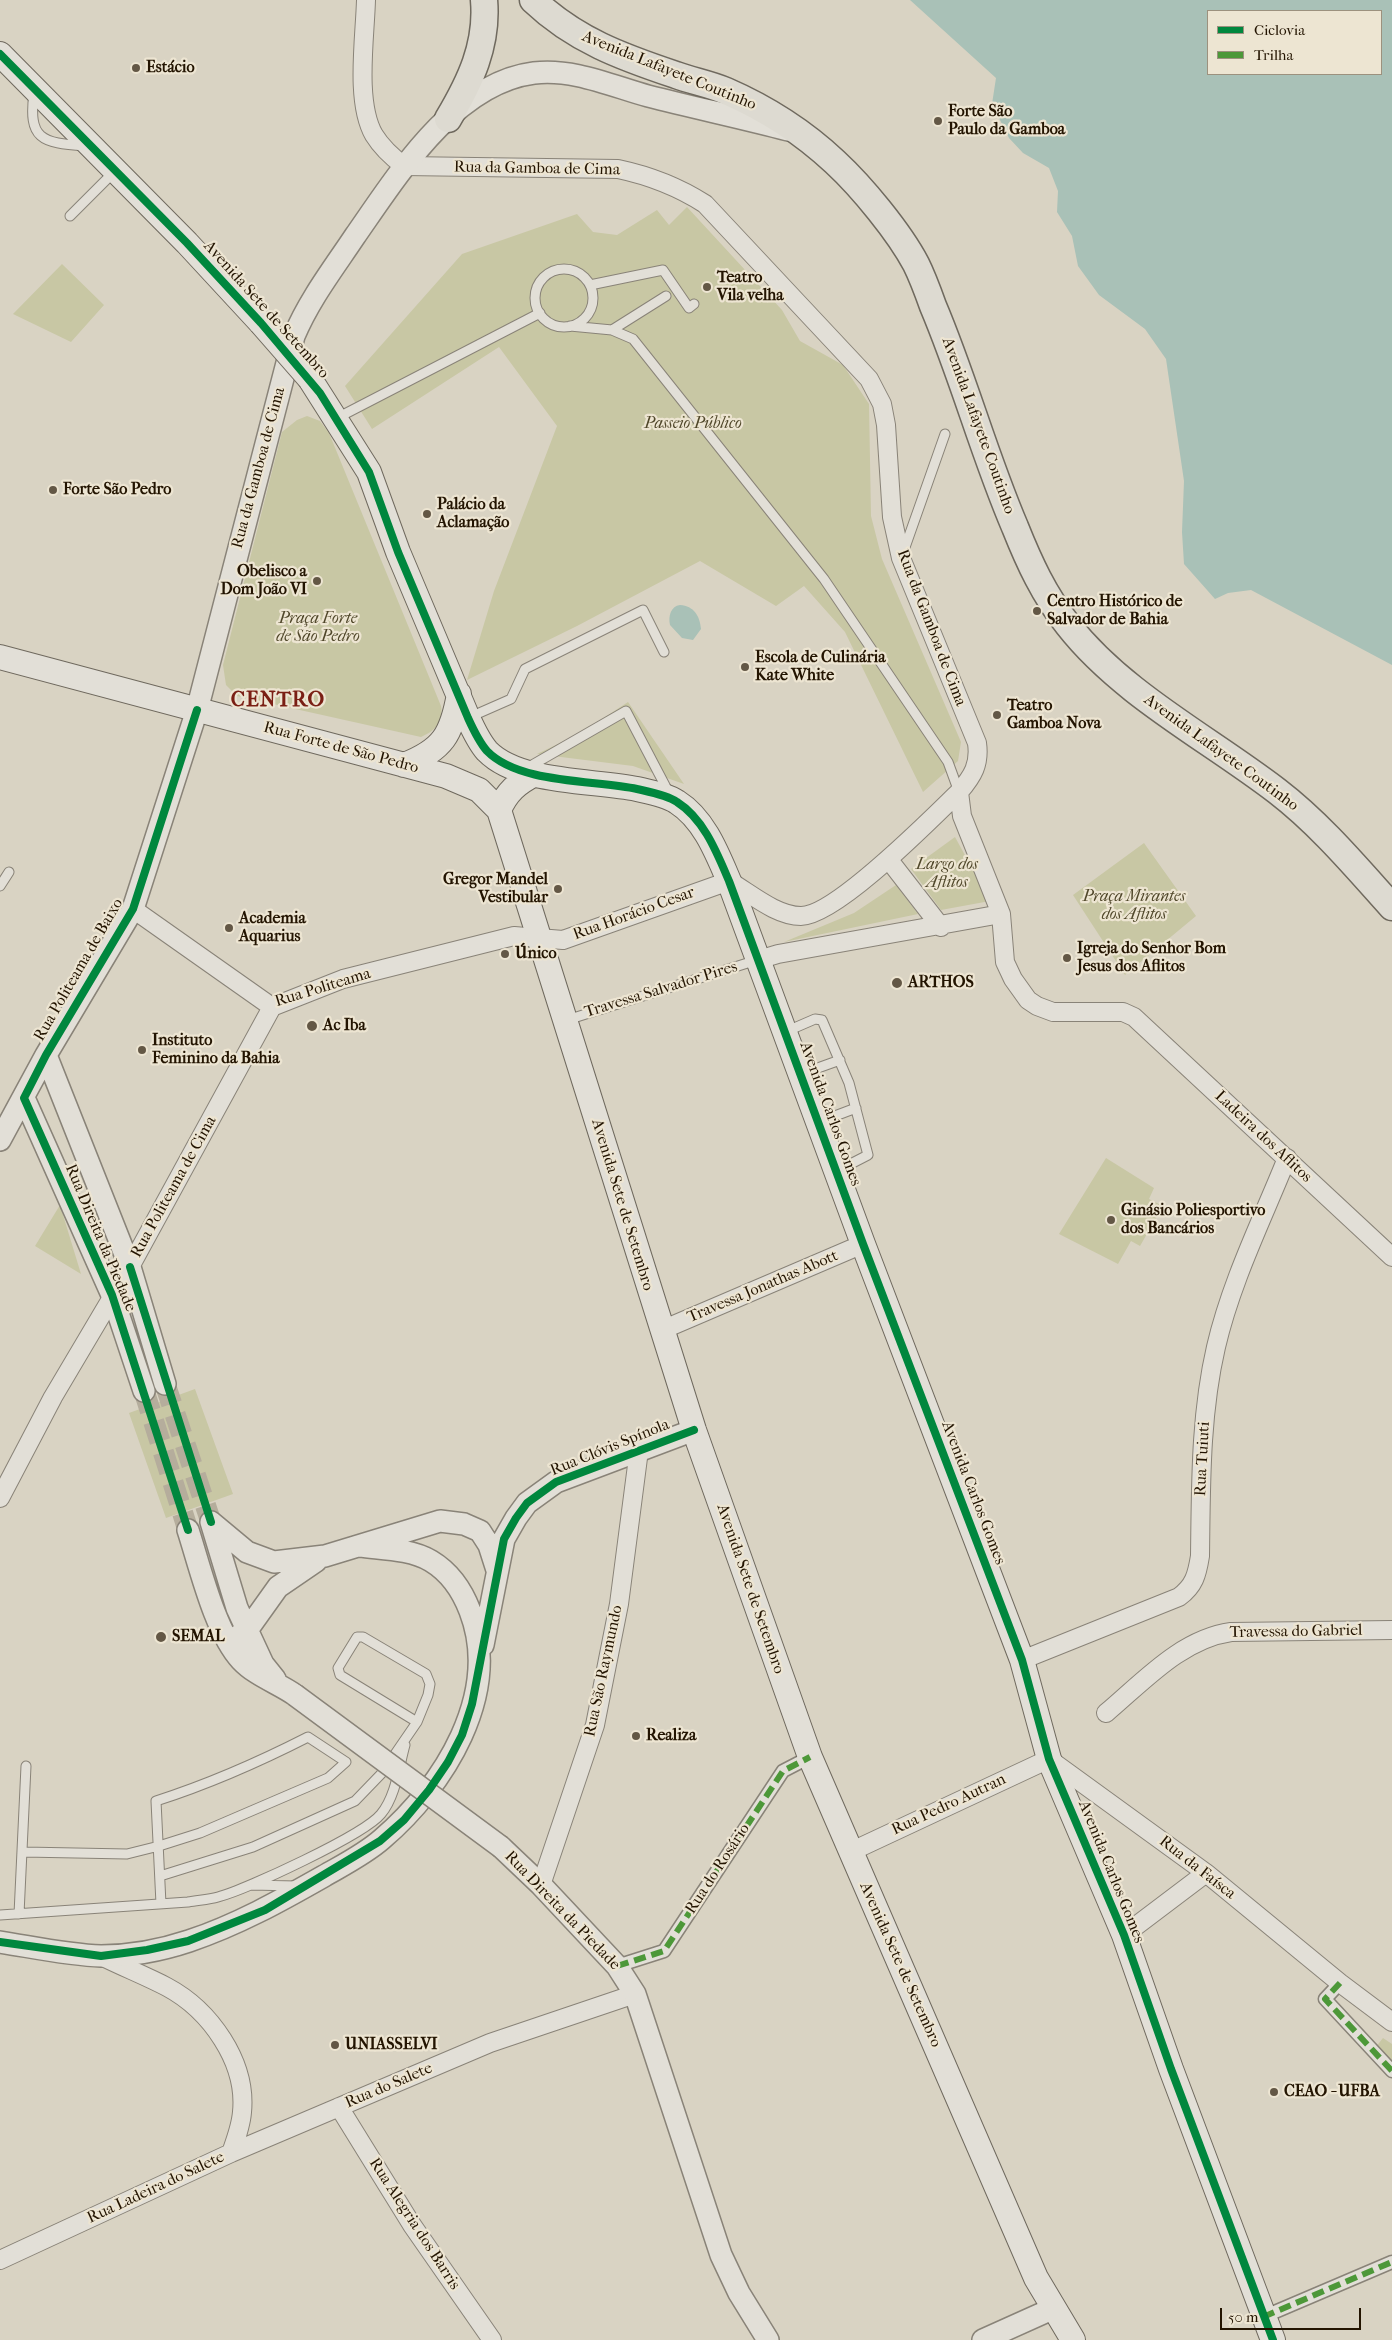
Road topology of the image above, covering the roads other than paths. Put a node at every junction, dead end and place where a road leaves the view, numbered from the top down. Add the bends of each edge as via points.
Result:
1 (366, 0) edge
2 (484, 0) edge
3 (533, 0) edge
4 (0, 54) edge
5 (448, 119) junction
6 (800, 134) junction
7 (404, 166) junction
8 (116, 170) junction
9 (70, 216) dead end
10 (590, 285) junction
11 (666, 296) dead end
12 (694, 304) dead end
13 (540, 314) junction
14 (570, 326) junction
15 (612, 330) junction
16 (337, 418) junction
17 (945, 434) dead end
18 (901, 558) junction
19 (664, 652) dead end
20 (0, 657) edge
21 (459, 694) junction
22 (197, 710) junction
23 (468, 718) junction
24 (404, 765) junction
25 (529, 772) junction
26 (959, 792) junction
27 (672, 800) junction
28 (499, 810) junction
29 (889, 860) junction
30 (9, 872) dead end
31 (729, 881) junction
32 (0, 886) edge
33 (1392, 907) edge
34 (133, 909) junction
35 (1001, 914) junction
36 (940, 927) junction
37 (538, 938) junction
38 (758, 960) junction
39 (272, 1007) junction
40 (564, 1020) junction
41 (785, 1032) junction
42 (46, 1055) junction
43 (840, 1060) junction
44 (800, 1074) junction
45 (24, 1098) junction
46 (856, 1108) junction
47 (818, 1123) junction
48 (0, 1140) edge
49 (1287, 1158) junction
50 (836, 1171) junction
51 (863, 1244) junction
52 (1392, 1257) edge
53 (130, 1267) junction
54 (112, 1295) junction
55 (662, 1330) junction
56 (165, 1384) tunnel mouth
57 (144, 1391) tunnel mouth
58 (694, 1430) junction
59 (639, 1450) junction
60 (0, 1498) edge
61 (188, 1530) tunnel mouth
62 (360, 1546) junction
63 (325, 1556) junction
64 (497, 1572) junction
65 (248, 1628) junction
66 (1392, 1630) edge
67 (228, 1643) junction
68 (480, 1660) junction
69 (1022, 1660) junction
70 (288, 1690) junction
71 (1106, 1713) dead end
72 (417, 1722) junction
73 (406, 1738) junction
74 (810, 1757) junction
75 (1049, 1759) junction
76 (26, 1766) dead end
77 (160, 1846) junction
78 (24, 1852) junction
79 (850, 1852) junction
80 (1206, 1873) junction
81 (160, 1876) junction
82 (249, 1885) junction
83 (541, 1885) junction
84 (306, 1886) junction
85 (161, 1904) junction
86 (19, 1914) junction
87 (0, 1915) edge
88 (1124, 1935) junction
89 (0, 1942) edge
90 (101, 1956) junction
91 (617, 1966) junction
92 (1340, 1983) junction
93 (635, 1994) junction
94 (1392, 2022) edge
95 (1392, 2071) edge
96 (339, 2107) junction
97 (231, 2152) junction
98 (0, 2260) edge
99 (1392, 2262) edge
100 (1052, 2309) junction
101 (1263, 2317) junction
102 (492, 2340) edge
103 (768, 2340) edge
104 (983, 2340) edge
105 (1073, 2340) edge
106 (1273, 2340) edge

1 - 7 street via 366,110 374,134 388,153
2 - 5 main road via 486,14 480,54 469,83
3 - 6 main road, Avenida Lafayete Coutinho via 552,18 591,43 722,90 758,107
4 - 8 main road, Avenida Sete de Setembro
5 - 6 street, Rua da Gamboa de Cima via 477,94 501,81 535,73 560,74 597,80
5 - 7 street, Rua da Gamboa de Cima
6 - 33 main road, Avenida Lafayete Coutinho via 835,162 859,187 915,263 945,334 998,487 1035,575 1068,624 1102,662 1138,692 1280,794 1353,863
7 - 18 street, Rua da Gamboa de Cima via 618,169 651,176 680,188 705,204 869,379 882,404 886,425 892,517
7 - 22 street, Rua da Gamboa de Cima via 323,282 294,336
8 - 9 lane
8 - 16 main road, Avenida Sete de Setembro, bridge via 261,323 310,379
10 - 12 lane via 663,270 689,308
10 - 13 lane via 584,277 568,269 550,272 538,286 536,305
10 - 14 lane via 593,293 590,310 585,318
11 - 15 lane
13 - 14 lane via 553,324
13 - 16 lane
14 - 15 lane
15 - 26 lane via 633,339 640,346 824,579 948,762
16 - 21 main road, Avenida Sete de Setembro via 369,472 398,552
17 - 18 lane
18 - 26 street, Rua da Gamboa de Cima via 979,755 977,767
19 - 23 lane via 643,610 525,669 511,698
20 - 22 main road, Rua Forte de São Pedro
21 - 23 main road, Avenida Sete de Setembro
21 - 24 main road via 448,735 423,757
22 - 24 main road, Rua Forte de São Pedro
22 - 34 street, Rua Politeama de Baixo
23 - 25 main road, Avenida Sete de Setembro via 488,751 500,760
24 - 28 main road, Rua Forte de São Pedro via 467,783 489,798
25 - 27 main road, Avenida Carlos Gomes via 624,786
25 - 27 lane via 628,710
25 - 28 main road via 505,796
26 - 29 street
26 - 35 street via 962,816
27 - 31 main road, Avenida Carlos Gomes via 698,821
28 - 37 main road, Avenida Sete de Setembro
29 - 31 street via 835,901 802,916 773,907
29 - 36 street
30 - 32 lane
31 - 37 street, Rua Horácio Cesar via 563,940
31 - 38 main road, Avenida Carlos Gomes
34 - 39 street, Rua Politeama
34 - 42 street, Rua Politeama de Baixo
35 - 36 street
35 - 49 street, Ladeira dos Aflitos via 1005,962 1028,1000 1052,1012 1123,1012 1134,1017
36 - 38 street
37 - 39 street, Rua Politeama via 514,936 343,979
37 - 40 main road, Avenida Sete de Setembro
38 - 40 lane, Travessa Salvador Pires
38 - 41 main road, Avenida Carlos Gomes
39 - 53 street, Rua Politeama de Cima
40 - 55 main road, Avenida Sete de Setembro
41 - 43 lane via 822,1020
41 - 44 main road, Avenida Carlos Gomes
42 - 45 street, Rua Politeama de Baixo
42 - 53 street, Rua Direita da Piedade
43 - 44 lane
43 - 46 lane
44 - 47 main road, Avenida Carlos Gomes
45 - 48 street, Rua Politeama de Baixo
45 - 54 street, Rua Direita da Piedade
46 - 47 lane
46 - 50 lane via 868,1155
47 - 50 main road, Avenida Carlos Gomes
49 - 52 street, Ladeira dos Aflitos
49 - 69 street, Rua Tuiuti via 1226,1309 1216,1348 1206,1400 1200,1556 1197,1575 1190,1589 1179,1597
50 - 51 main road, Avenida Carlos Gomes
51 - 55 street, Travessa Jonathas Abott
51 - 69 main road, Avenida Carlos Gomes
53 - 54 street, Rua Politeama de Cima
53 - 56 street, Rua Direita da Piedade
54 - 57 street, Rua Direita da Piedade
54 - 60 street, Rua Politeama de Cima
55 - 58 main road, Avenida Sete de Setembro
58 - 59 street, Rua Clóvis Spínola
58 - 74 main road, Avenida Sete de Setembro
59 - 64 street, Rua Clóvis Spínola via 556,1482 527,1503 504,1540
59 - 83 street, Rua São Raymundo via 619,1604 595,1724
61 - 67 street, Rua Direita da Piedade
62 - 63 street
62 - 64 street via 440,1521 464,1524 480,1531 485,1538
62 - 68 street via 403,1552 429,1560 447,1572 463,1594 474,1621
63 - 65 street via 278,1587
63 - 65 street, Rua Direita da Piedade via 274,1562 258,1558 211,1522 238,1608
64 - 68 street, Rua Clóvis Spínola
65 - 67 street
65 - 70 street, Rua Direita da Piedade via 262,1664
66 - 71 street, Travessa do Gabriel via 1214,1635 1182,1650
67 - 70 street, Rua Direita da Piedade via 256,1673
68 - 84 street, Rua Clóvis Spínola via 462,1736 429,1790 404,1820 380,1841
69 - 75 main road, Avenida Carlos Gomes
70 - 83 street, Rua Direita da Piedade, bridge via 501,1848
72 - 72 lane via 428,1696 430,1684 426,1674 364,1637 357,1637 338,1668 340,1676
72 - 73 lane
73 - 81 lane via 382,1773 355,1801 253,1847
73 - 82 lane via 382,1814 342,1841
74 - 79 main road, Avenida Sete de Setembro
74 - 91 street, Rua do Rosário via 783,1771 664,1951
75 - 79 street, Rua Pedro Autran
75 - 80 street, Rua da Faísca
75 - 88 main road, Avenida Carlos Gomes
76 - 78 lane
77 - 77 lane via 328,1778 346,1762 308,1737 270,1757 156,1801
77 - 78 lane via 127,1854
77 - 81 lane
78 - 86 lane
79 - 100 main road, Avenida Sete de Setembro
80 - 88 street
80 - 92 street, Rua da Faísca
81 - 85 lane
82 - 84 lane
82 - 85 lane via 218,1897
83 - 91 street, Rua Direita da Piedade
84 - 90 street, Rua Clóvis Spínola via 265,1910 188,1941
85 - 86 lane
86 - 87 lane
88 - 101 main road, Avenida Carlos Gomes
89 - 90 street, Rua Clóvis Spínola
90 - 97 street, Rua Ladeira do Salete via 168,1988 195,2006 217,2030 234,2064 242,2091 240,2128
91 - 93 street, Rua Direita da Piedade
92 - 94 street, Rua da Faísca
92 - 95 street via 1325,1998
93 - 96 street, Rua do Salete via 490,2043
93 - 103 street, Rua Direita da Piedade via 721,2255 739,2293
96 - 97 street, Rua do Salete
96 - 102 street, Rua Alegria dos Barris via 412,2225
97 - 98 street, Rua Ladeira do Salete
99 - 101 street
100 - 104 street
100 - 105 main road, Avenida Sete de Setembro
101 - 106 main road, Avenida Carlos Gomes

